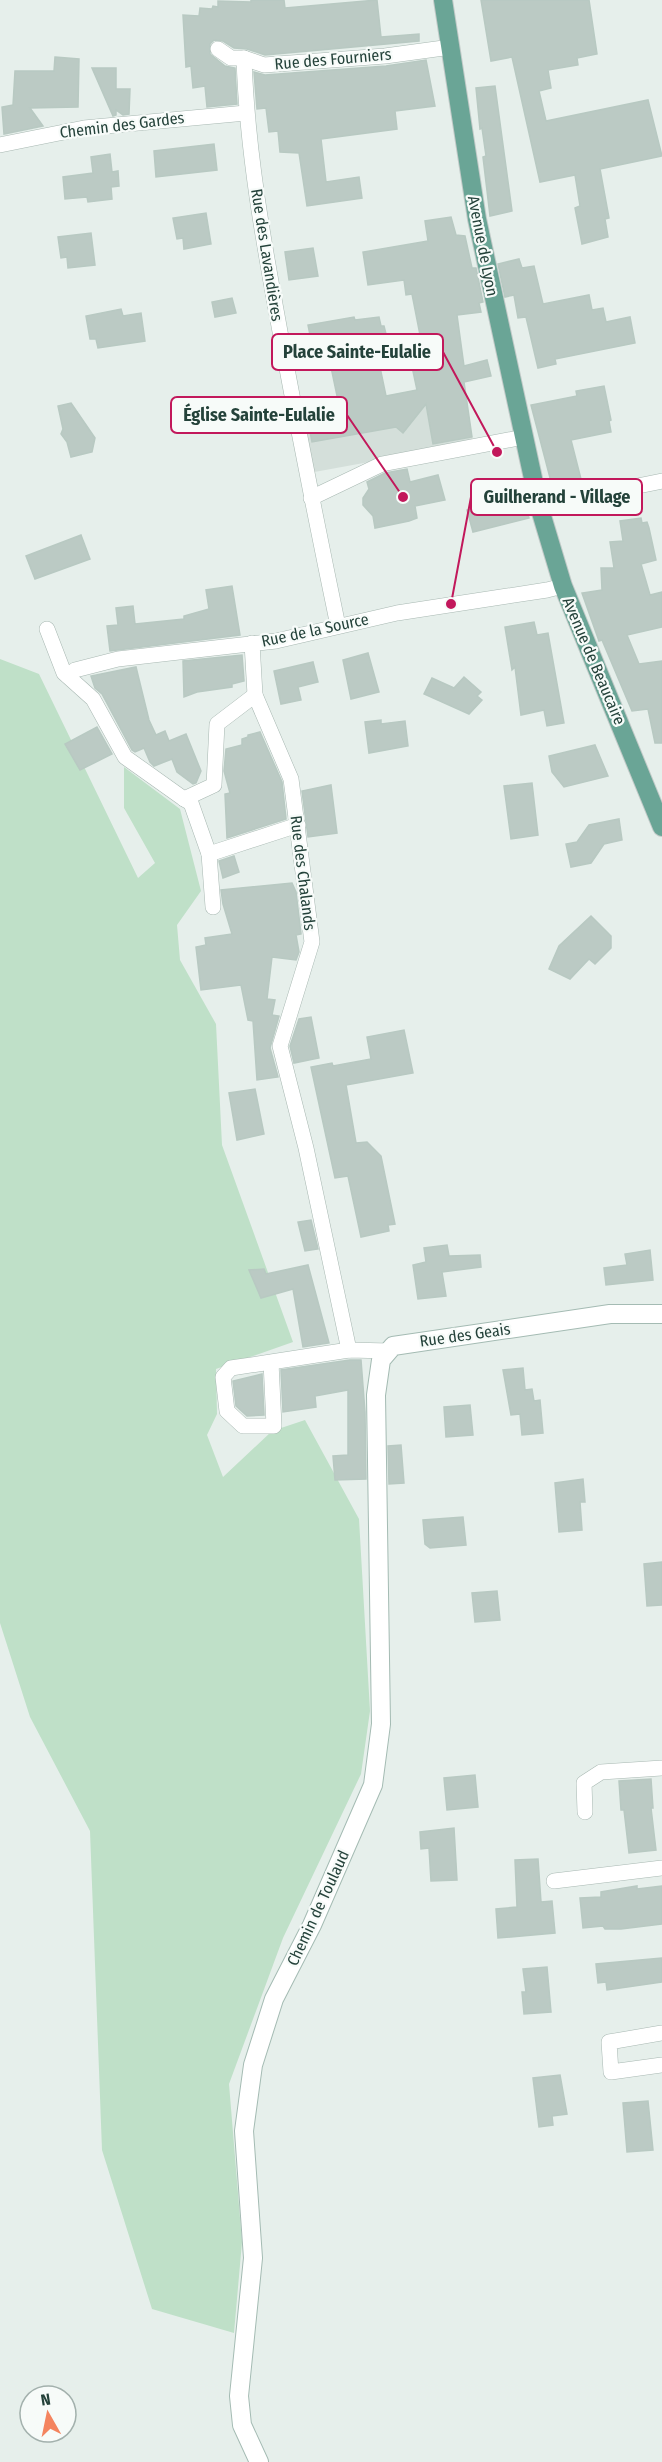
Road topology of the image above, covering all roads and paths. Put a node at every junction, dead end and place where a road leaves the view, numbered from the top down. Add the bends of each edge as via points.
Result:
1 (443, 0) edge
2 (451, 47) junction
3 (218, 48) dead end
4 (244, 58) junction
5 (246, 113) junction
6 (0, 145) edge
7 (524, 437) junction
8 (662, 481) edge
9 (311, 498) junction
10 (537, 498) junction
11 (563, 586) junction
12 (338, 626) junction
13 (47, 628) dead end
14 (252, 643) junction
15 (69, 676) junction
16 (255, 695) junction
17 (184, 799) junction
18 (297, 825) junction
19 (662, 827) edge
20 (209, 854) junction
21 (213, 907) dead end
22 (662, 1314) edge
23 (349, 1350) junction
24 (389, 1351) junction
25 (271, 1362) junction
26 (662, 1767) edge
27 (585, 1812) dead end
28 (662, 1868) edge
29 (554, 1881) dead end
30 (662, 2033) edge
31 (662, 2065) edge
32 (259, 2462) edge

1 - 2 main road, Avenue de Lyon
2 - 4 street, Rue des Fourniers via 264,65
2 - 7 main road, Avenue de Lyon via 477,219
3 - 4 street, Rue des Fourniers via 231,58
4 - 5 street, Rue des Lavandières
5 - 6 street, Chemin des Gardes via 84,128
5 - 9 street, Rue des Lavandières via 262,234
7 - 9 street via 382,464
7 - 10 main road, Avenue de Lyon
8 - 10 street
9 - 12 street, Rue des Lavandières
10 - 11 main road, Avenue de Beaucaire
11 - 12 street, Rue de la Source via 397,612
11 - 19 main road, Avenue de Beaucaire
12 - 14 street, Rue de la Source
13 - 15 street via 64,673
14 - 15 street, Rue de la Source via 118,659 75,670
14 - 16 street, Rue des Chalands
15 - 17 street via 93,699 125,758
16 - 17 street via 217,724 213,786
16 - 18 street, Rue des Chalands via 291,779
17 - 20 street via 191,803
18 - 20 street
18 - 23 street, Rue des Chalands via 312,942 280,1046
20 - 21 street
22 - 24 street, Rue des Geais via 610,1314 393,1346
23 - 24 street, Rue des Geais
23 - 25 street, Rue des Geais
24 - 32 street, Chemin de Toulaud via 381,1360 376,1395 381,1724 373,1785 312,1925 274,1999 254,2065 244,2131 253,2258 239,2396 242,2425
25 - 25 street, Rue des Geais via 274,1426 243,1426 227,1410 223,1377 231,1368
26 - 27 street via 601,1772 584,1783
28 - 29 street
30 - 31 street via 609,2042 610,2072

